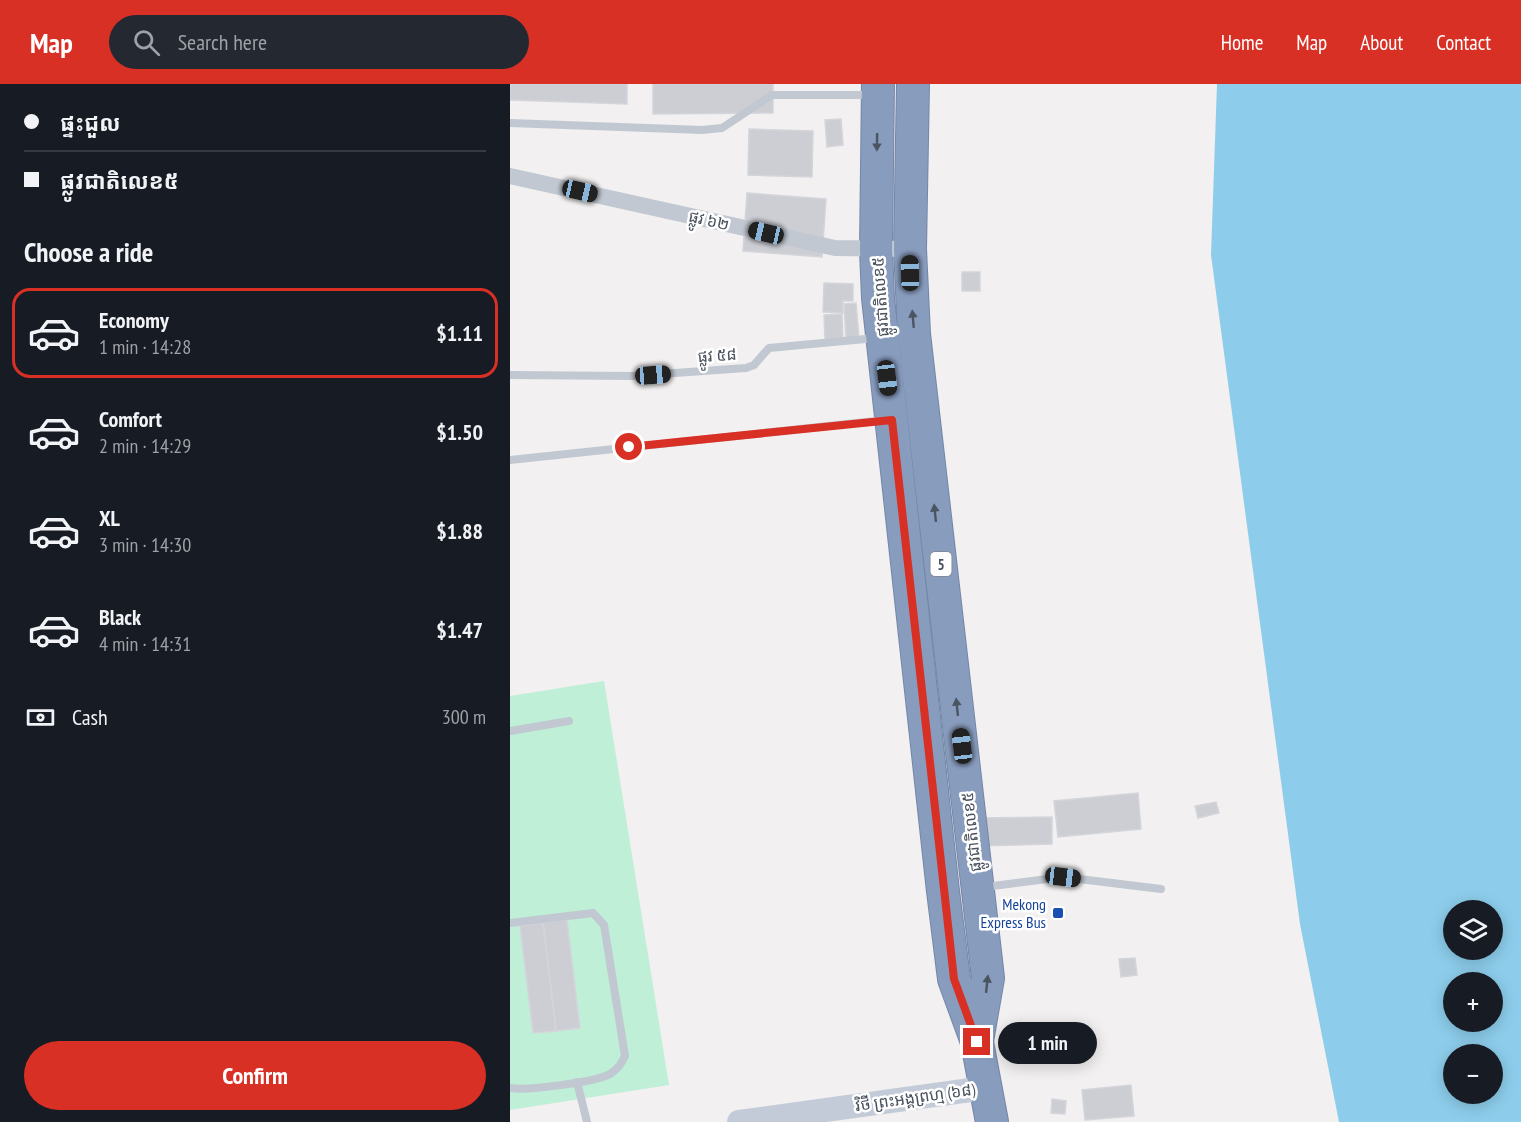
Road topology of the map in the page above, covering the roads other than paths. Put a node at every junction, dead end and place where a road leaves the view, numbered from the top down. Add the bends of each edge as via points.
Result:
1 (913, 84) edge
2 (878, 89) edge
3 (510, 123) edge
4 (510, 176) edge
5 (910, 249) junction
6 (876, 250) junction
7 (882, 337) junction
8 (510, 375) edge
9 (908, 419) junction
10 (510, 460) edge
11 (569, 721) dead end
12 (510, 731) edge
13 (960, 889) junction
14 (1161, 889) dead end
15 (510, 923) edge
16 (577, 1082) junction
17 (510, 1088) edge
18 (985, 1088) junction
19 (587, 1122) edge
20 (739, 1122) edge
21 (992, 1122) edge

1 - 5 highway, ផ្លូវជាតិលេខ៥ / 5
2 - 3 lane via 772,95 722,128 702,130
2 -> 6 highway, ផ្លូវជាតិលេខ៥ / 5
4 - 6 street, ផ្លូវ ៦២ via 836,248
5 - 6 street, ផ្លូវ ៦២
9 -> 5 highway, ផ្លូវជាតិលេខ៥ / 5 via 914,334
6 - 7 highway, ផ្លូវជាតិលេខ៥ / 5
7 - 8 lane, ផ្លូវ ៥៨ via 769,348 746,368 632,376
7 - 9 highway, ផ្លូវជាតិលេខ៥ / 5
9 - 10 lane
9 - 13 highway, ផ្លូវជាតិលេខ៥ / 5
11 - 12 lane
13 - 14 lane via 1063,877
13 - 18 highway, ផ្លូវជាតិលេខ៥ / 5 via 988,978 977,1042
15 - 16 lane via 593,913 604,925 625,1056 619,1068 608,1075
16 - 17 lane
16 - 19 lane
18 - 20 street, វិថី ព្រះអង្គព្រហ្ម (៦៨)
18 - 21 highway, ផ្លូវជាតិលេខ៥ / 5

